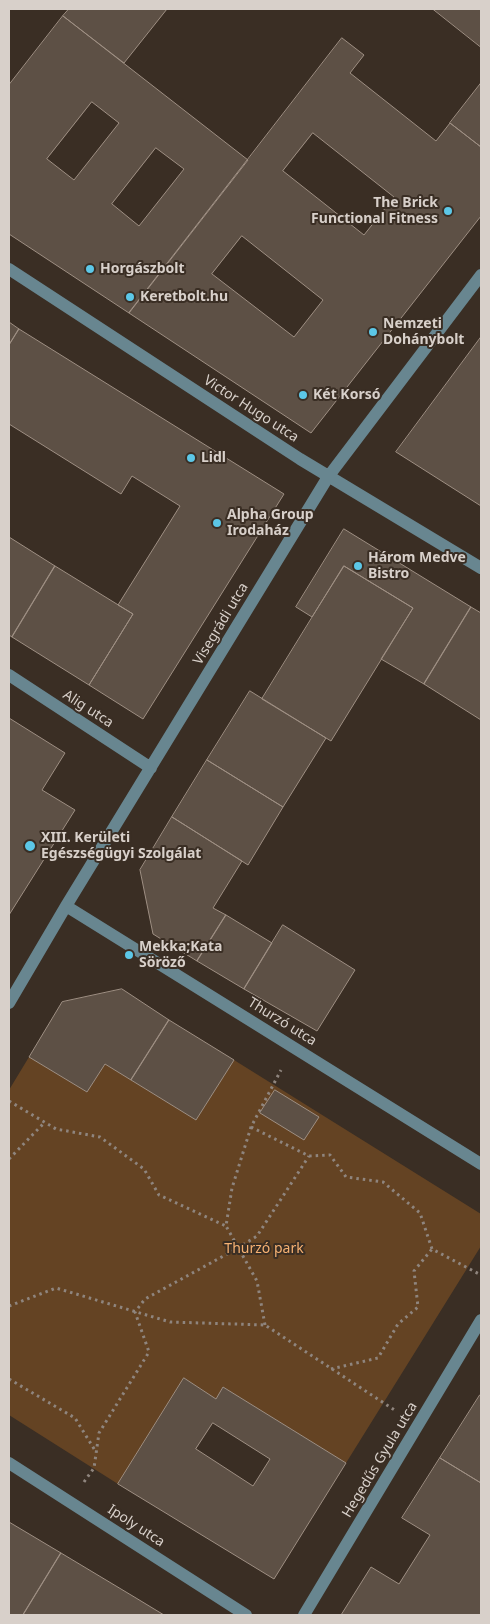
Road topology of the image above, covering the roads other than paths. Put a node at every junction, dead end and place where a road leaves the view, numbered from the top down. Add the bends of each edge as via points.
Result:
1 (9, 268) edge
2 (481, 275) edge
3 (328, 476) junction
4 (481, 568) edge
5 (9, 675) edge
6 (151, 768) junction
7 (66, 906) junction
8 (9, 1003) edge
9 (481, 1164) edge
10 (481, 1320) edge
11 (9, 1463) edge
12 (246, 1615) edge
13 (304, 1615) edge

1 - 3 street, Victor Hugo utca
2 - 3 street, Visegrádi utca
3 - 4 street, Victor Hugo utca
3 - 6 street, Visegrádi utca
5 - 6 street, Alig utca
6 - 7 street, Visegrádi utca
7 - 8 street, Visegrádi utca
7 - 9 street, Thurzó utca
10 - 13 street, Hegedűs Gyula utca
11 - 12 street, Ipoly utca

